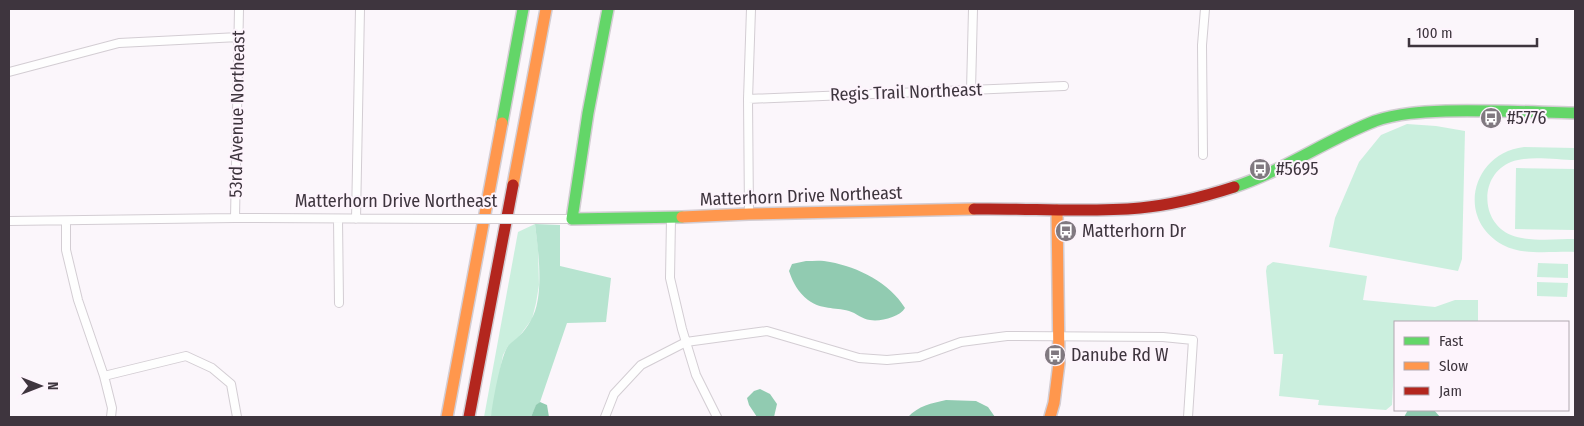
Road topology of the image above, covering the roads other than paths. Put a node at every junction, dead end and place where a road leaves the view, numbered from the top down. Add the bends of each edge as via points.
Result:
1 (239, 9) edge
2 (360, 9) edge
3 (523, 9) edge
4 (546, 9) edge
5 (608, 9) edge
6 (751, 9) edge
7 (973, 9) edge
8 (1205, 9) edge
9 (239, 37) junction
10 (9, 72) edge
11 (1064, 86) dead end
12 (971, 90) junction
13 (748, 99) junction
14 (1575, 113) edge
15 (1203, 155) dead end
16 (1057, 210) junction
17 (749, 214) junction
18 (234, 218) junction
19 (671, 218) junction
20 (338, 219) junction
21 (356, 219) junction
22 (572, 219) junction
23 (9, 221) edge
24 (66, 222) junction
25 (339, 303) dead end
26 (1058, 336) junction
27 (686, 342) junction
28 (104, 376) junction
29 (111, 417) edge
30 (236, 417) edge
31 (447, 417) edge
32 (468, 417) edge
33 (605, 417) edge
34 (717, 417) edge
35 (1050, 417) edge
36 (1188, 417) edge

1 - 9 street, 53rd Avenue Northeast
2 - 21 street
3 - 31 main road
4 - 32 main road
5 - 22 main road
6 - 13 street
7 - 12 street
8 - 15 street via 1202,45
9 - 10 street via 119,43
9 - 18 street, 53rd Avenue Northeast
11 - 12 street, Regis Trail Northeast
12 - 13 street, Regis Trail Northeast
13 - 17 street
14 - 16 main road, Matterhorn Drive Northeast via 1479,110 1409,113 1376,121 1254,180 1196,199 1140,208
16 - 17 main road, Matterhorn Drive Northeast
16 - 26 main road
17 - 19 main road, Matterhorn Drive Northeast
18 - 20 street, Matterhorn Drive Northeast
18 - 24 street, Matterhorn Drive Northeast
19 - 22 main road, Matterhorn Drive Northeast
19 - 27 street via 670,278
20 - 21 street, Matterhorn Drive Northeast
20 - 25 street
21 - 22 street, Matterhorn Drive Northeast, bridge
23 - 24 street, Matterhorn Drive Northeast
24 - 28 street via 66,250 78,300
26 - 27 street via 1007,336 961,342 919,357 888,360 859,358 767,331
26 - 35 main road via 1059,363
26 - 36 street via 1193,340
27 - 33 street via 641,365 614,394
27 - 34 street via 696,376
28 - 29 street via 112,408
28 - 30 street via 186,356 212,368 231,384

